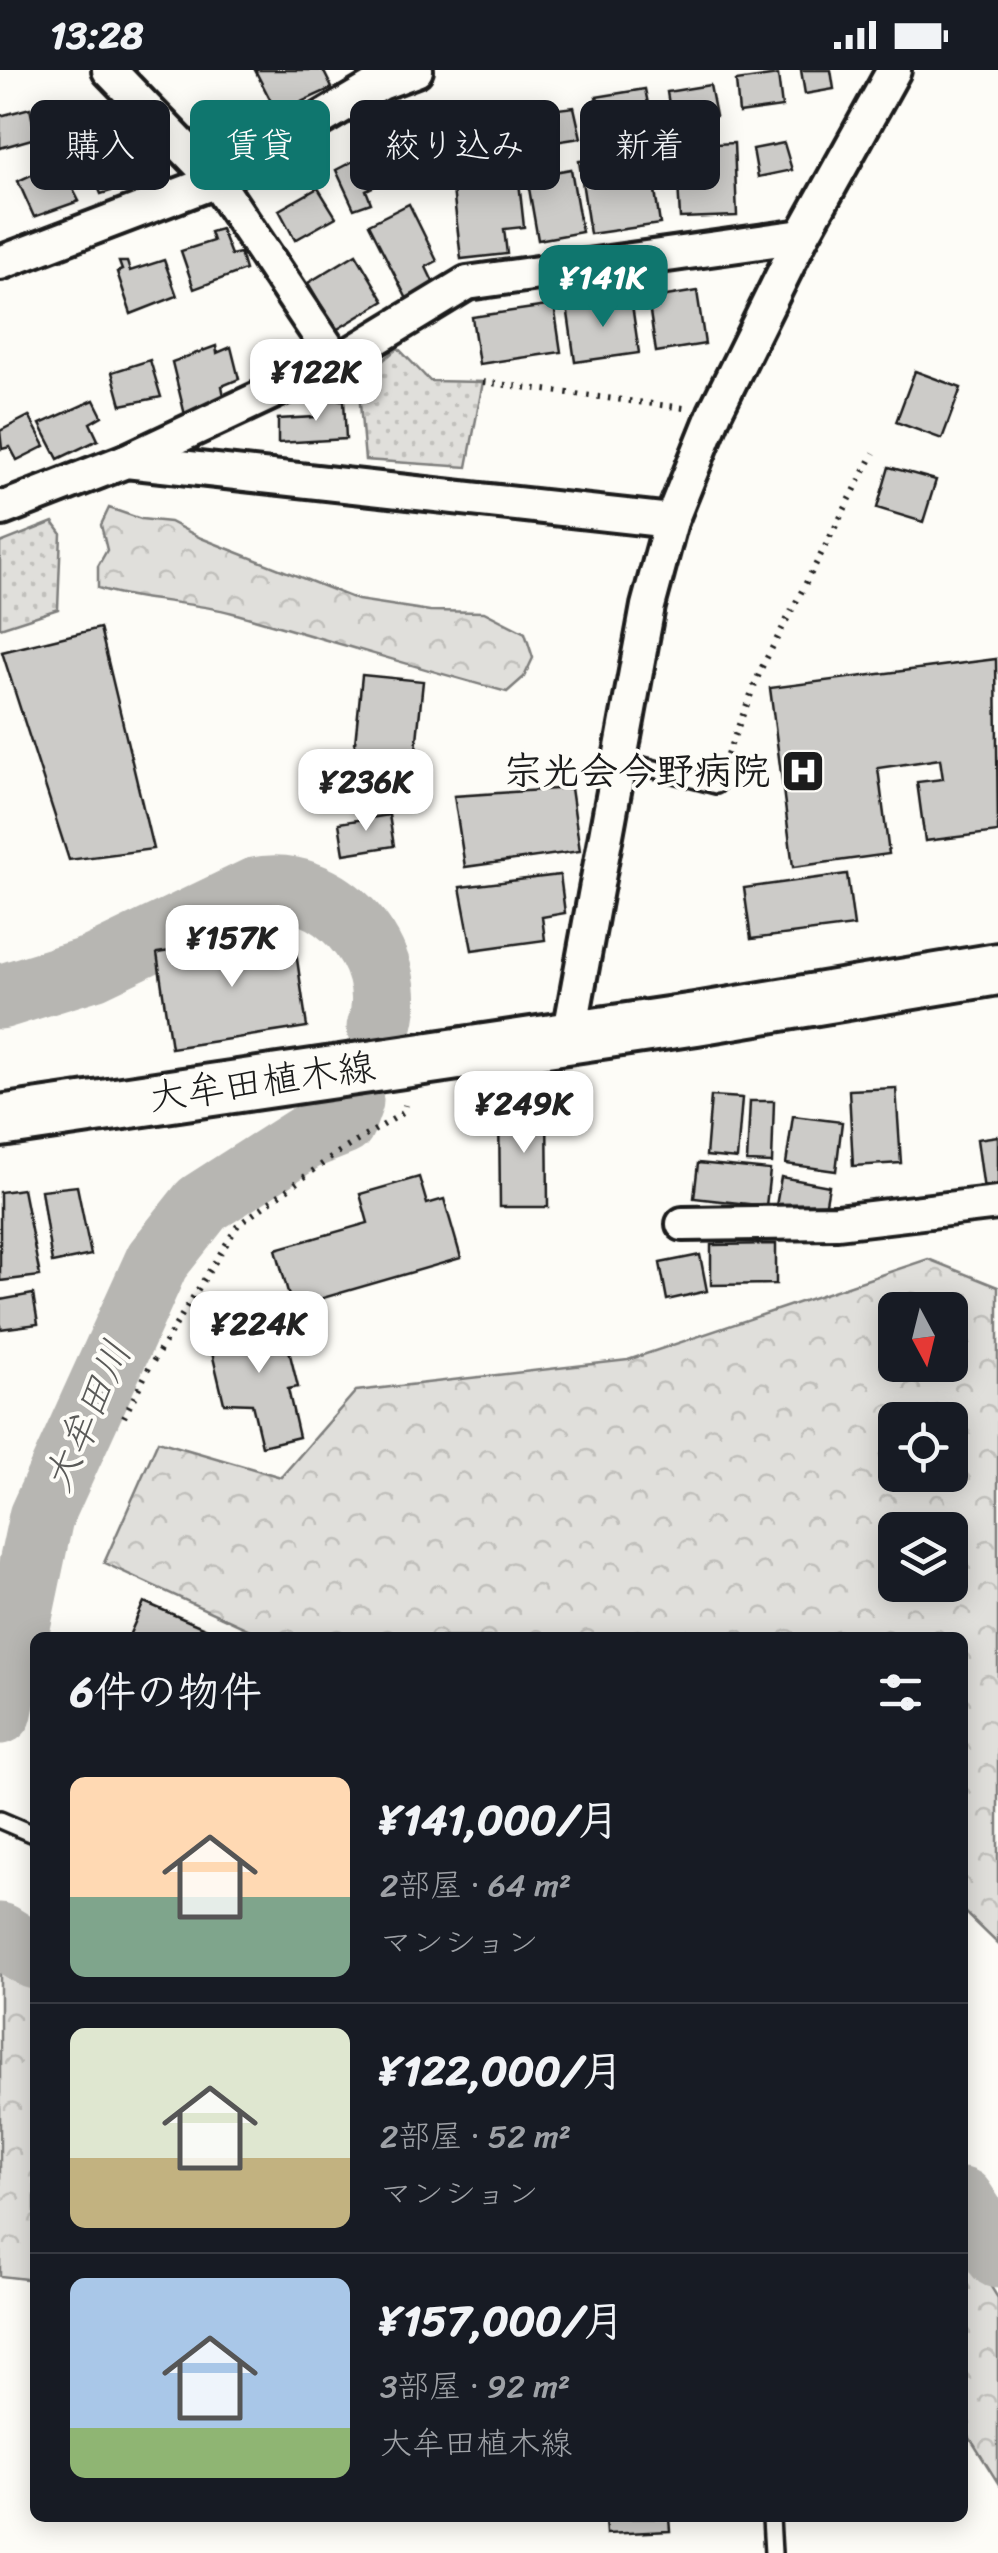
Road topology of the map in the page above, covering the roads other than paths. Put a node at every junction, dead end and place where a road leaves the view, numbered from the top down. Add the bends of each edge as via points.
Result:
1 (109, 70) edge
2 (416, 70) edge
3 (894, 70) edge
4 (330, 113) edge
5 (190, 154) edge
6 (192, 190) edge
7 (222, 190) edge
8 (802, 236) junction
9 (0, 263) edge
10 (337, 362) junction
11 (126, 462) junction
12 (1, 508) edge
13 (672, 521) junction
14 (620, 760) junction
15 (716, 785) road end
16 (998, 969) edge
17 (569, 1037) junction
18 (0, 1121) edge
19 (998, 1202) edge
20 (683, 1224) dead end
21 (0, 1820) edge
22 (30, 1833) edge
23 (771, 2522) edge
24 (773, 2553) edge

1 - 5 street
2 - 4 street
3 - 8 street
6 - 9 street
7 - 10 street
8 - 10 street via 468,284
8 - 13 street via 715,412
10 - 11 street
11 - 12 street
11 - 13 street
13 - 14 street via 648,606
14 - 15 lane
14 - 17 street
16 - 17 main road, 大牟田植木線
17 - 18 main road, 大牟田植木線
19 - 20 street via 837,1222
21 - 22 lane
23 - 24 lane

